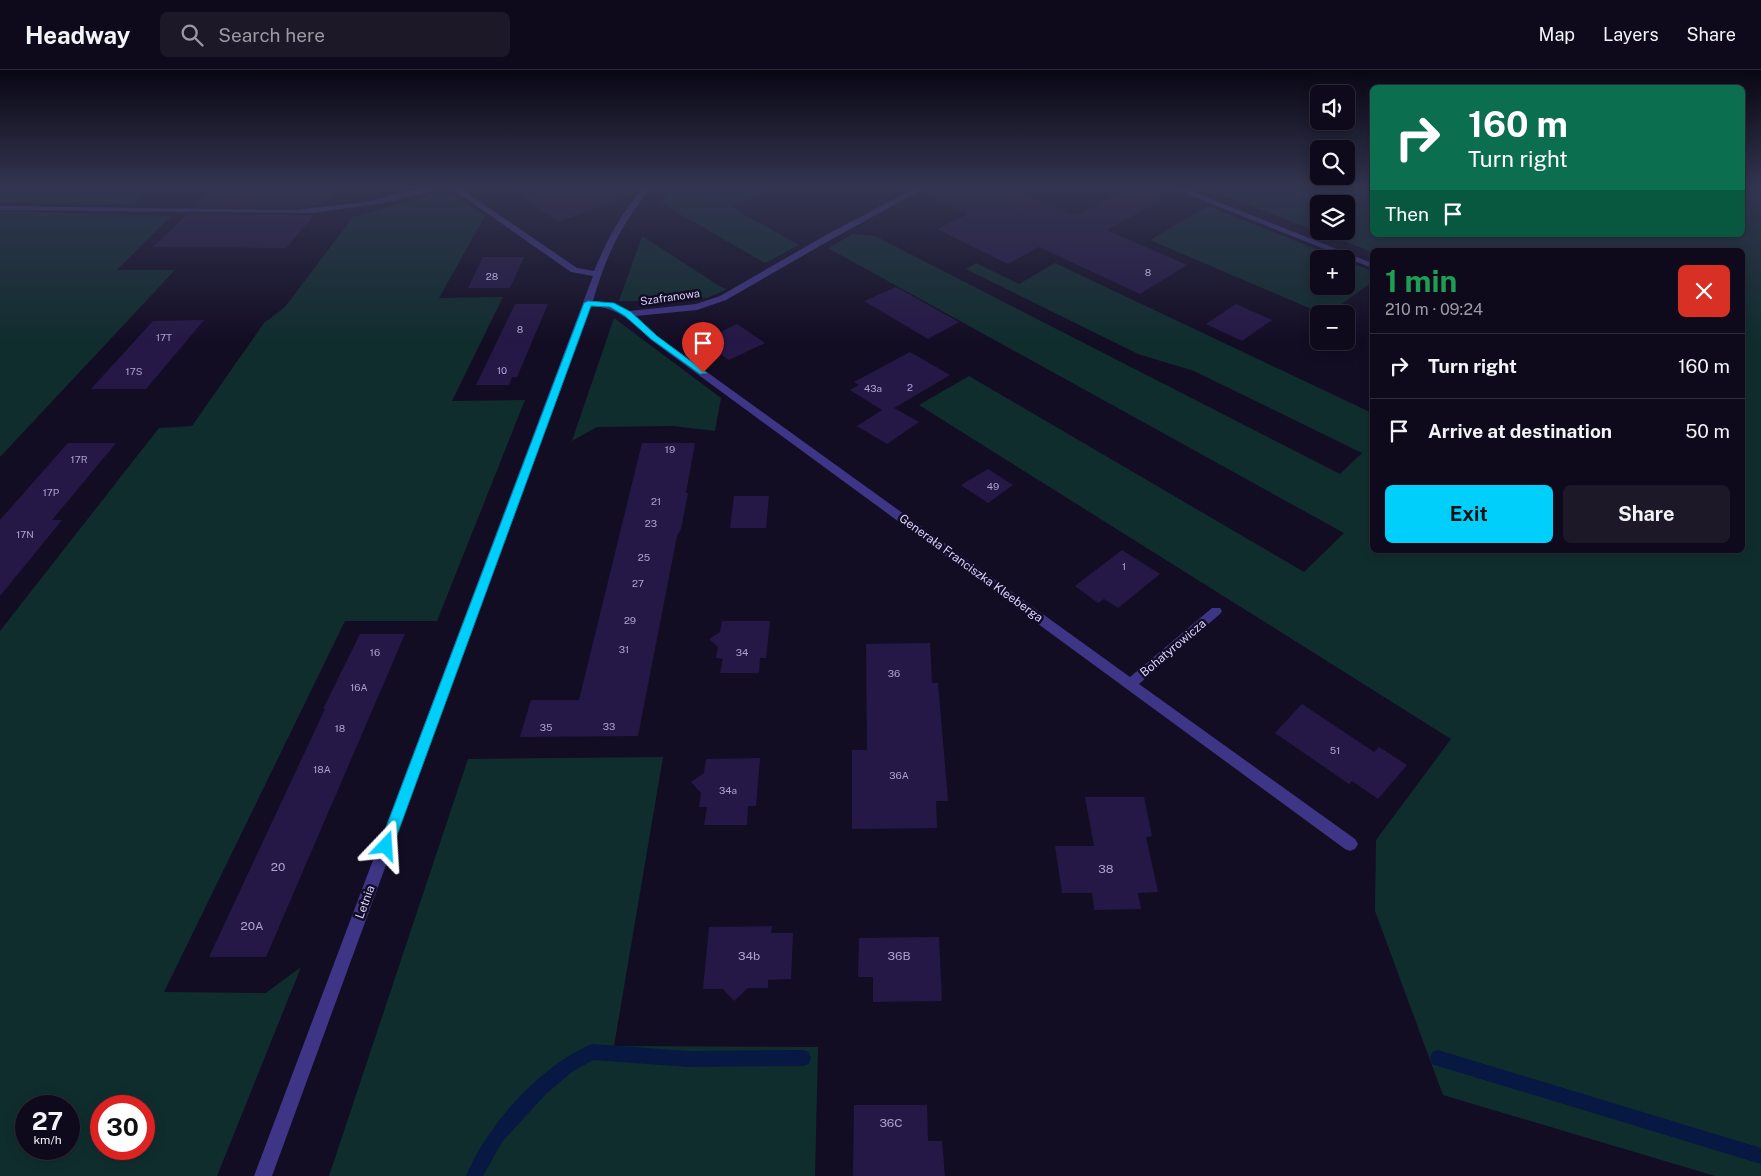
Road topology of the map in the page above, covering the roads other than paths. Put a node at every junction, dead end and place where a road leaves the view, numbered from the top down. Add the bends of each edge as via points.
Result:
1 (527, 238) edge
2 (614, 238) edge
3 (828, 238) edge
4 (1301, 238) edge
5 (1370, 265) edge
6 (596, 274) junction
7 (588, 303) junction
8 (628, 314) junction
9 (1216, 611) dead end
10 (1130, 684) junction
11 (1350, 844) dead end
12 (263, 1176) edge

1 - 6 street via 574,270
2 - 6 street, Letnia
3 - 8 street, Szafranowa via 723,298 697,307
4 - 5 street
6 - 7 street, Letnia
7 - 8 street, Generała Franciszka Kleeberga via 612,305
7 - 12 street, Letnia
8 - 10 street, Generała Franciszka Kleeberga via 654,338
9 - 10 street, Bohatyrowicza
10 - 11 street, Generała Franciszka Kleeberga

